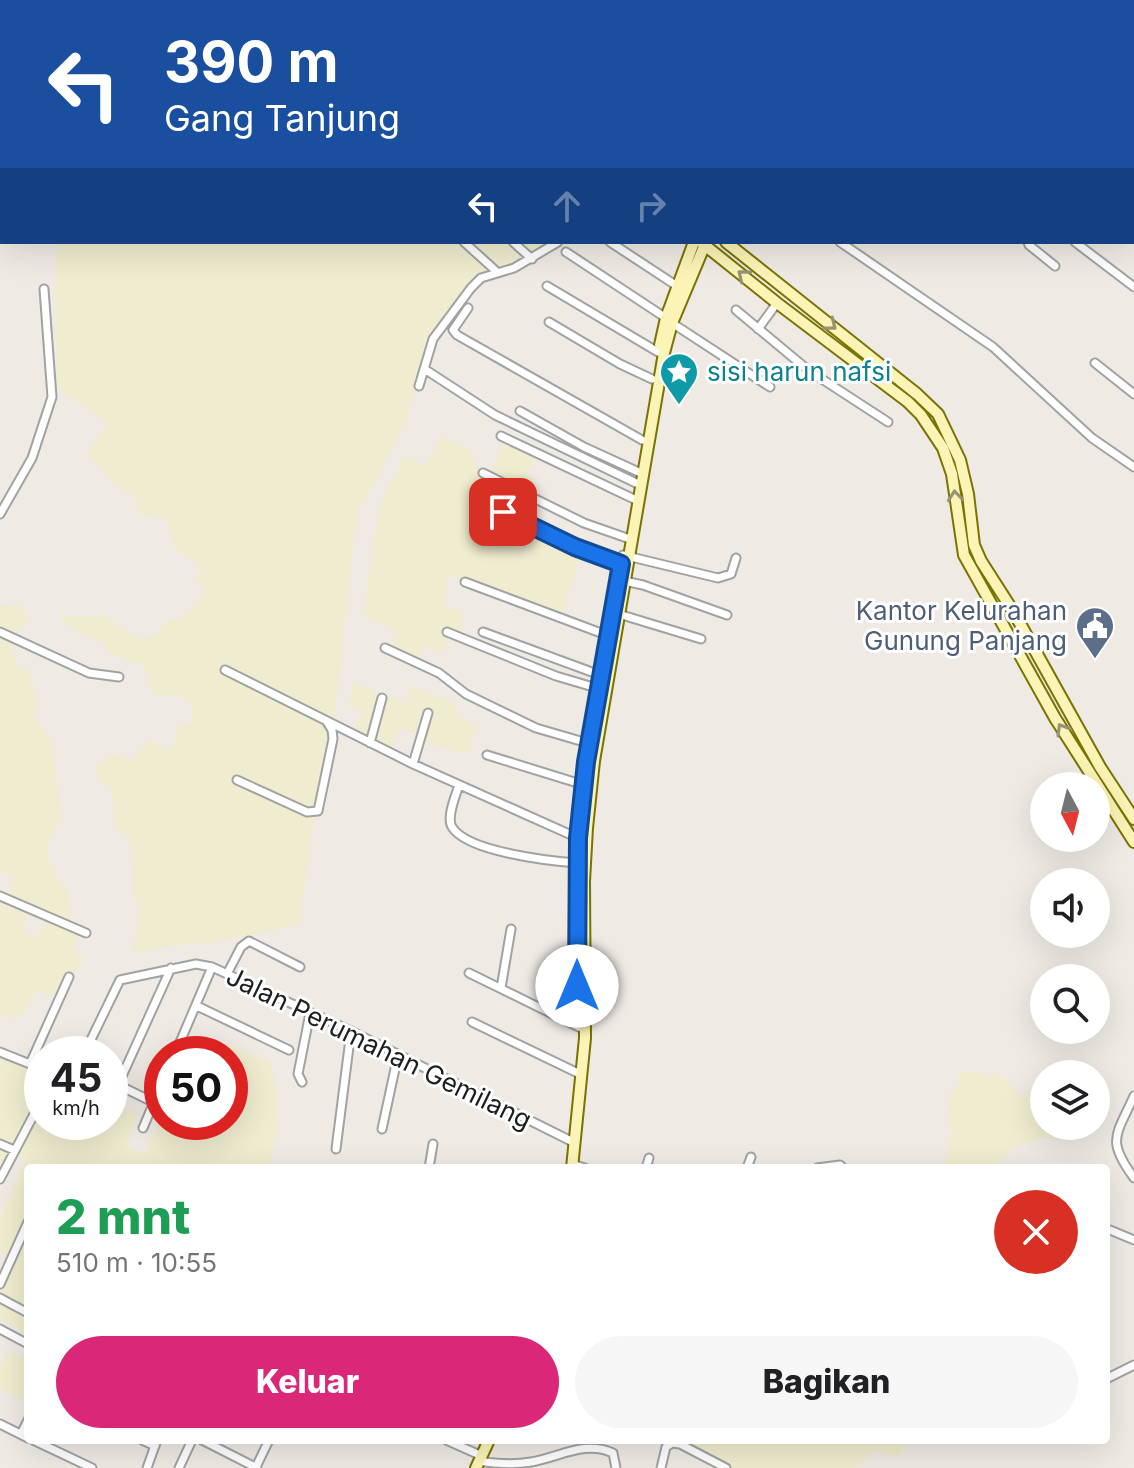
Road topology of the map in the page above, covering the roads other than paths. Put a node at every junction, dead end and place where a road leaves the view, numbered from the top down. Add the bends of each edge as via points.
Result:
1 (466, 244) edge
2 (515, 244) edge
3 (555, 244) edge
4 (613, 244) edge
5 (702, 244) edge
6 (703, 244) edge
7 (729, 244) edge
8 (843, 244) edge
9 (1030, 244) edge
10 (1078, 244) edge
11 (566, 252) dead end
12 (532, 259) junction
13 (1055, 266) dead end
14 (496, 271) junction
15 (547, 286) dead end
16 (1134, 287) edge
17 (44, 289) dead end
18 (681, 289) junction
19 (777, 303) junction
20 (468, 308) dead end
21 (736, 310) dead end
22 (669, 321) junction
23 (549, 322) dead end
24 (758, 329) junction
25 (658, 352) junction
26 (1095, 363) dead end
27 (426, 370) junction
28 (652, 379) junction
29 (419, 386) dead end
30 (770, 387) dead end
31 (1134, 394) edge
32 (520, 411) dead end
33 (888, 422) dead end
34 (501, 436) dead end
35 (642, 440) junction
36 (1134, 467) edge
37 (483, 473) dead end
38 (639, 477) junction
39 (634, 499) junction
40 (503, 512) dead end
41 (0, 514) edge
42 (627, 538) junction
43 (736, 558) dead end
44 (624, 559) junction
45 (624, 581) junction
46 (465, 582) dead end
47 (615, 613) junction
48 (727, 615) dead end
49 (0, 632) edge
50 (447, 632) dead end
51 (483, 632) dead end
52 (611, 636) junction
53 (701, 639) dead end
54 (385, 648) dead end
55 (225, 670) dead end
56 (600, 675) junction
57 (119, 677) dead end
58 (602, 689) junction
59 (382, 698) dead end
60 (428, 713) dead end
61 (326, 720) junction
62 (370, 743) junction
63 (593, 745) junction
64 (487, 755) dead end
65 (413, 764) junction
66 (1100, 767) junction
67 (1088, 772) edge
68 (1092, 772) edge
69 (237, 780) dead end
70 (459, 785) junction
71 (584, 785) junction
72 (1110, 806) edge
73 (1134, 819) edge
74 (578, 838) junction
75 (1134, 842) edge
76 (577, 863) junction
77 (581, 881) junction
78 (1, 896) edge
79 (511, 929) dead end
80 (86, 933) dead end
81 (212, 967) junction
82 (300, 967) dead end
83 (171, 968) junction
84 (469, 973) dead end
85 (227, 974) junction
86 (69, 977) dead end
87 (501, 988) junction
88 (197, 1006) junction
89 (306, 1011) junction
90 (472, 1022) dead end
91 (579, 1027) junction
92 (351, 1031) junction
93 (43, 1036) edge
94 (93, 1036) edge
95 (183, 1036) edge
96 (582, 1048) junction
97 (289, 1050) dead end
98 (0, 1052) edge
99 (128, 1055) edge
100 (398, 1055) junction
101 (24, 1062) edge
102 (582, 1075) junction
103 (302, 1082) dead end
104 (1134, 1096) edge
105 (1122, 1123) junction
106 (1134, 1127) edge
107 (382, 1129) dead end
108 (24, 1132) edge
109 (575, 1143) junction
110 (0, 1144) edge
111 (433, 1144) dead end
112 (336, 1149) dead end
113 (14, 1150) junction
114 (751, 1157) dead end
115 (1120, 1157) junction
116 (649, 1158) dead end
117 (1134, 1163) edge
118 (430, 1164) edge
119 (572, 1164) edge
120 (647, 1164) edge
121 (748, 1164) edge
122 (1134, 1178) edge
123 (0, 1179) edge
124 (1110, 1230) dead end
125 (24, 1231) edge
126 (1133, 1238) edge
127 (0, 1284) edge
128 (0, 1298) edge
129 (24, 1311) edge
130 (0, 1329) edge
131 (24, 1342) edge
132 (1134, 1365) edge
133 (1110, 1377) edge
134 (0, 1424) edge
135 (24, 1436) edge
136 (42, 1444) edge
137 (156, 1444) edge
138 (190, 1444) edge
139 (217, 1444) edge
140 (267, 1444) edge
141 (452, 1444) edge
142 (670, 1444) edge
143 (680, 1444) edge
144 (238, 1458) junction
145 (705, 1458) junction
146 (73, 1459) junction
147 (479, 1462) edge
148 (69, 1468) edge
149 (92, 1468) edge
150 (147, 1468) edge
151 (179, 1468) edge
152 (233, 1468) edge
153 (257, 1468) edge
154 (616, 1468) edge
155 (661, 1468) edge
156 (704, 1468) edge
157 (726, 1468) edge

1 - 14 street
2 - 12 street
3 - 12 street
4 - 18 street
5 - 18 main road
19 -> 6 main road
7 -> 66 main road via 938,414 960,460 974,545
8 - 36 street via 993,347 1092,438
9 - 13 street
10 - 16 street
11 - 22 street
12 - 14 street
14 - 27 street via 481,278 443,323
15 - 25 street
17 - 41 street via 52,397 32,458
18 - 22 main road
19 - 24 street
67 -> 19 main road via 964,555 943,448 908,402
20 - 35 street via 454,326 457,335
21 - 24 street
22 - 25 main road
22 - 30 street
22 - 38 main road
23 - 28 street
24 - 33 street via 808,370
25 - 28 main road
26 - 31 street
27 - 29 street
27 - 38 street via 495,415
28 - 35 main road
32 - 38 street
34 - 39 street
35 - 38 main road
37 - 42 street via 584,523
38 - 39 main road
38 - 44 main road
39 - 42 main road
40 - 44 street via 575,547
42 - 44 main road
43 - 44 street via 731,574 718,578
44 - 45 main road
44 - 47 main road
45 - 47 main road
45 - 48 street
46 - 52 street
47 - 52 main road
47 - 53 street
49 - 57 street via 89,673
50 - 58 street
51 - 56 street
52 - 56 main road
52 - 58 main road
54 - 63 street via 536,728
55 - 61 street
56 - 58 main road
58 - 63 main road
59 - 62 street
60 - 65 street
61 - 62 street
61 - 69 street via 333,739 318,811 307,812
62 - 65 street
63 - 71 main road
63 - 77 main road
64 - 71 street
65 - 70 street
66 - 68 main road
66 - 73 main road
70 - 74 street
70 - 76 street via 450,821 454,830 514,856
71 - 74 main road
72 - 75 main road
74 - 76 main road
76 - 77 main road
77 - 91 main road
77 - 96 main road
78 - 80 street
79 - 87 street
81 - 83 street, Jalan Perumahan Gemilang
81 - 85 street, Jalan Perumahan Gemilang
81 - 88 street
82 - 85 street via 249,941
83 - 94 street, Jalan Perumahan Gemilang via 120,980
83 - 99 street
84 - 87 street
85 - 89 street, Jalan Perumahan Gemilang
86 - 93 street
87 - 91 street
88 - 95 street
88 - 97 street
89 - 92 street, Jalan Perumahan Gemilang
89 - 103 street via 298,1074
90 - 102 street
91 - 96 main road
92 - 100 street, Jalan Perumahan Gemilang
92 - 112 street
96 - 102 main road
98 - 101 street
100 - 107 street
100 - 109 street, Jalan Perumahan Gemilang
102 - 109 main road
104 - 105 street
105 - 106 street
105 - 115 street via 1115,1144
108 - 113 street
109 - 119 main road
110 - 113 street
111 - 118 street
113 - 123 street
114 - 121 street
115 - 117 street
115 - 122 street
116 - 120 street
124 - 126 street
125 - 127 street
128 - 129 street
130 - 131 street
132 - 133 street
134 - 135 street
136 - 146 street
137 - 150 street
138 - 151 street
139 - 144 street
140 - 153 street
141 - 147 street
142 - 155 street
143 - 145 street
144 - 152 street
144 - 153 street
145 - 156 street
145 - 157 street
146 - 148 street
146 - 149 street
147 - 154 street via 525,1463 595,1448 613,1453

